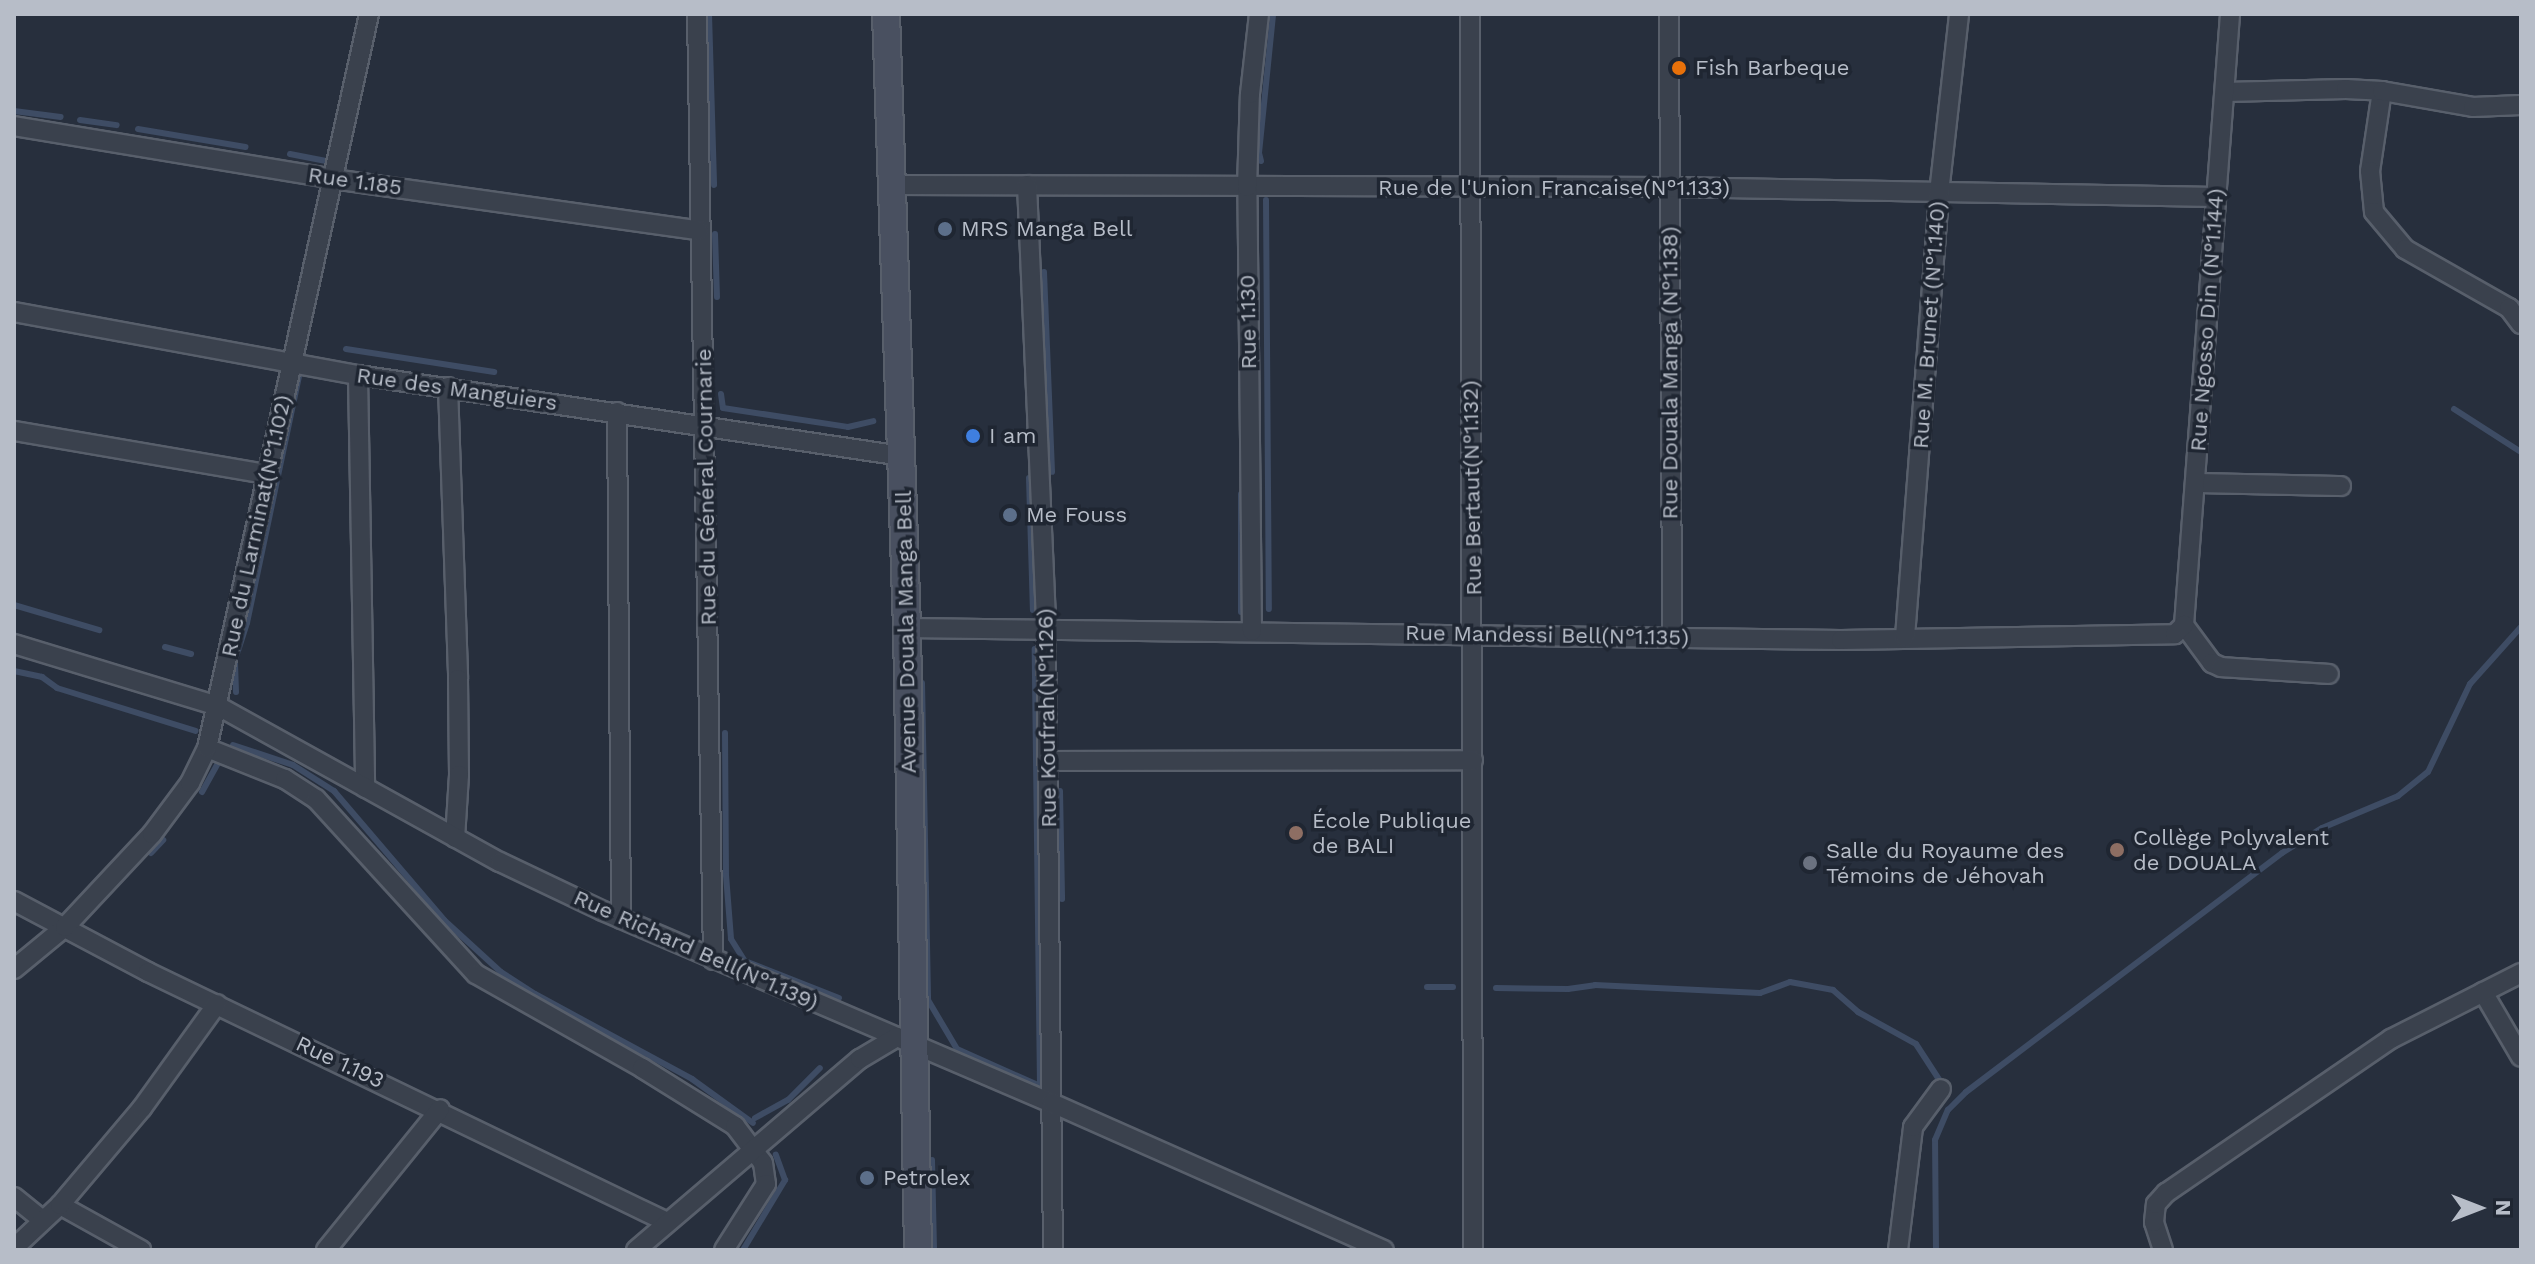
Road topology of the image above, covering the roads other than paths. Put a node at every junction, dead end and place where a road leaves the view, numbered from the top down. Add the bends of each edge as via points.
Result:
1 (369, 14) edge
2 (697, 14) edge
3 (886, 14) edge
4 (1259, 14) edge
5 (1470, 14) edge
6 (1669, 14) edge
7 (1959, 14) edge
8 (2230, 14) edge
9 (2382, 91) junction
10 (2225, 92) junction
11 (2521, 105) edge
12 (14, 126) edge
13 (333, 179) junction
14 (892, 185) junction
15 (1027, 185) junction
16 (1247, 187) junction
17 (1669, 187) junction
18 (1469, 188) junction
19 (1939, 193) junction
20 (2216, 197) junction
21 (698, 230) junction
22 (14, 312) edge
23 (2521, 324) edge
24 (290, 362) junction
25 (358, 375) junction
26 (448, 387) junction
27 (617, 412) junction
28 (705, 424) junction
29 (14, 431) edge
30 (902, 456) junction
31 (266, 474) junction
32 (2195, 483) junction
33 (2341, 486) dead end
34 (2184, 625) junction
35 (907, 628) junction
36 (1046, 628) junction
37 (1252, 631) junction
38 (1474, 634) junction
39 (1672, 637) junction
40 (1905, 637) junction
41 (14, 644) edge
42 (2329, 674) dead end
43 (218, 706) junction
44 (207, 748) junction
45 (1473, 760) junction
46 (1049, 761) junction
47 (365, 788) junction
48 (455, 838) junction
49 (14, 901) edge
50 (621, 919) junction
51 (65, 927) junction
52 (713, 960) junction
53 (14, 969) edge
54 (2521, 973) edge
55 (2483, 992) junction
56 (217, 1004) junction
57 (905, 1040) junction
58 (2521, 1057) edge
59 (1941, 1089) dead end
60 (1052, 1103) junction
61 (440, 1109) junction
62 (755, 1148) junction
63 (14, 1197) edge
64 (60, 1205) junction
65 (41, 1219) junction
66 (667, 1222) junction
67 (14, 1248) edge
68 (141, 1250) edge
69 (326, 1250) edge
70 (636, 1250) edge
71 (724, 1250) edge
72 (918, 1250) edge
73 (1053, 1250) edge
74 (1384, 1250) edge
75 (1473, 1250) edge
76 (1898, 1250) edge
77 (2163, 1250) edge

1 - 13 street, Rue du Larminat(N°1.102)
2 - 21 street, Rue du Général Cournarie
3 - 14 street, Avenue Douala Manga Bell
4 - 16 street, Rue 1.130
5 - 18 street, Rue Bertaut(N°1.132)
6 - 17 street, Rue Douala Manga (N°1.138)
7 - 19 street, Rue M. Brunet (N°1.140)
8 - 10 street, Rue Ngosso Din (N°1.144)
9 - 10 street
9 - 11 street via 2473,107
9 - 23 street via 2370,171 2374,212 2405,249 2509,308
10 - 20 street, Rue Ngosso Din (N°1.144)
12 - 13 street, Rue 1.185
13 - 21 street, Rue 1.185
13 - 24 street, Rue du Larminat(N°1.102)
14 - 15 street, Rue de l'Union Francaise(N°1.133)
14 - 30 street, Avenue Douala Manga Bell
15 - 16 street, Rue de l'Union Francaise(N°1.133)
15 - 36 street, Rue Koufrah(N°1.126)
16 - 18 street, Rue de l'Union Francaise(N°1.133)
16 - 37 street, Rue 1.130
17 - 18 street, Rue de l'Union Francaise(N°1.133)
17 - 19 street, Rue de l'Union Francaise(N°1.133)
17 - 39 street, Rue Douala Manga (N°1.138)
18 - 38 street, Rue Bertaut(N°1.132)
19 - 20 street, Rue de l'Union Francaise(N°1.133)
19 - 40 street, Rue M. Brunet (N°1.140)
20 - 32 street, Rue Ngosso Din (N°1.144)
21 - 28 street, Rue du Général Cournarie
22 - 24 street, Rue des Manguiers
24 - 25 street, Rue des Manguiers
24 - 31 street, Rue du Larminat(N°1.102)
25 - 26 street, Rue des Manguiers
25 - 47 street
26 - 27 street, Rue des Manguiers
26 - 48 street via 458,679
27 - 28 street, Rue des Manguiers
27 - 50 street
28 - 30 street, Rue des Manguiers
28 - 52 street, Rue du Général Cournarie
29 - 31 street
30 - 35 street, Avenue Douala Manga Bell
31 - 43 street, Rue du Larminat(N°1.102)
32 - 33 street
32 - 34 street, Rue Ngosso Din (N°1.144)
34 - 40 street, Rue Mandessi Bell(N°1.135) via 2175,634
34 - 42 street via 2212,663 2221,667
35 - 36 street, Rue Mandessi Bell(N°1.135)
35 - 57 street, Avenue Douala Manga Bell
36 - 37 street, Rue Mandessi Bell(N°1.135)
36 - 46 street, Rue Koufrah(N°1.126)
37 - 38 street, Rue Mandessi Bell(N°1.135)
38 - 39 street, Rue Mandessi Bell(N°1.135)
38 - 45 street, Rue Bertaut(N°1.132)
39 - 40 street, Rue Mandessi Bell(N°1.135)
41 - 43 street, Rue Richard Bell(N°1.139)
43 - 44 street, Rue du Larminat(N°1.102)
43 - 47 street, Rue Richard Bell(N°1.139)
44 - 51 street, Rue du Larminat(N°1.102) via 173,808
44 - 62 street via 301,787 337,818 468,968 702,1105 735,1126
45 - 46 street
45 - 75 street, Rue Bertaut(N°1.132)
46 - 60 street, Rue Koufrah(N°1.126)
47 - 48 street, Rue Richard Bell(N°1.139)
48 - 50 street, Rue Richard Bell(N°1.139)
49 - 51 street, Rue 1.193
50 - 52 street, Rue Richard Bell(N°1.139)
51 - 53 street, Rue du Larminat(N°1.102)
51 - 56 street, Rue 1.193
52 - 57 street, Rue Richard Bell(N°1.139)
54 - 55 street
55 - 58 street
55 - 77 street via 2391,1039 2166,1193 2156,1204 2154,1222
56 - 61 street, Rue 1.193
56 - 64 street via 142,1108
57 - 60 street, Rue Richard Bell(N°1.139)
57 - 62 street via 860,1059
57 - 72 street, Avenue Douala Manga Bell
59 - 76 street via 1913,1127
60 - 73 street, Rue Koufrah(N°1.126)
60 - 74 street, Rue Richard Bell(N°1.139)
61 - 66 street, Rue 1.193
61 - 69 street
62 - 66 street
62 - 71 street via 767,1173 766,1184
63 - 65 street
64 - 65 street
64 - 68 street
65 - 67 street
66 - 70 street

